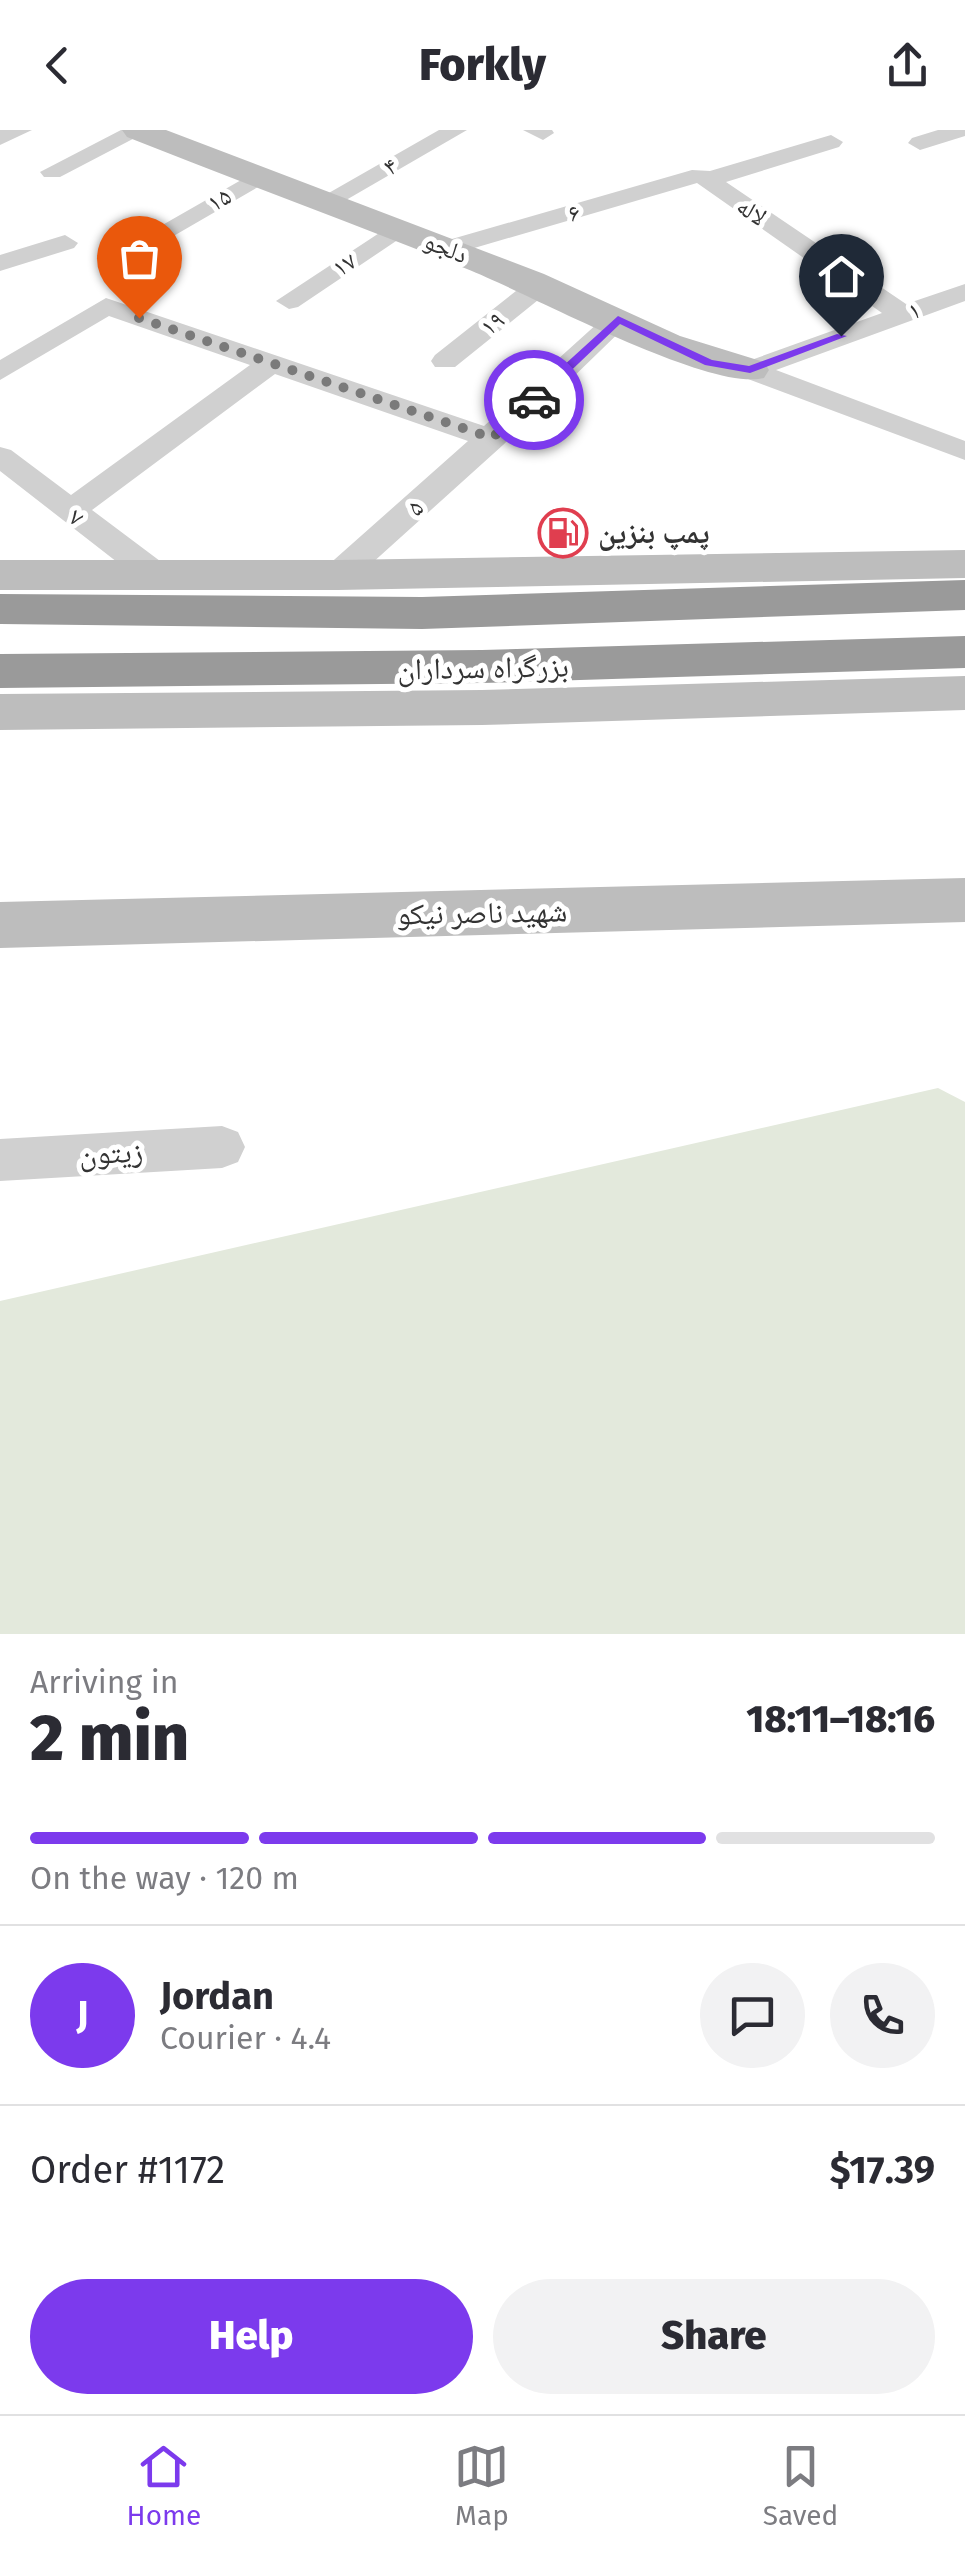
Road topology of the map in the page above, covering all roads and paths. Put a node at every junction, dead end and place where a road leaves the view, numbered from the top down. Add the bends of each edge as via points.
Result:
1 (22, 130) edge
2 (139, 130) edge
3 (456, 130) edge
4 (962, 130) edge
5 (0, 138) edge
6 (831, 142) dead end
7 (920, 143) dead end
8 (52, 172) dead end
9 (256, 178) junction
10 (704, 178) junction
11 (325, 202) junction
12 (399, 228) junction
13 (65, 243) dead end
14 (448, 248) junction
15 (130, 251) dead end
16 (0, 263) edge
17 (539, 286) junction
18 (965, 292) edge
19 (289, 300) dead end
20 (902, 314) junction
21 (618, 320) junction
22 (445, 360) dead end
23 (271, 363) junction
24 (750, 370) junction
25 (0, 372) edge
26 (492, 438) junction
27 (965, 451) edge
28 (0, 456) edge
29 (69, 512) junction
30 (965, 564) edge
31 (0, 574) edge
32 (135, 575) junction
33 (338, 575) junction
34 (0, 592) edge
35 (965, 595) edge
36 (0, 608) edge
37 (965, 652) edge
38 (0, 671) edge
39 (736, 683) junction
40 (965, 693) edge
41 (0, 712) edge
42 (965, 900) edge
43 (0, 925) edge
44 (222, 1147) dead end
45 (0, 1160) edge

1 - 5 street
2 - 8 street
2 - 9 street, دلجو
3 - 11 street, ۴
4 - 7 street
6 - 10 street, ۶
9 - 11 street, دلجو
9 - 15 street, ۱۵
10 - 14 street, ۶
10 - 20 street, لاله
11 - 12 street, دلجو
12 - 14 street, دلجو
12 - 19 street, ۱۷
13 - 16 street
14 - 17 street, دلجو
17 - 21 street, دلجو
17 - 22 street, ۱۹
18 - 20 street, ۱
20 - 24 street, ۱
21 - 24 street, دلجو via 710,363
21 - 26 street, ۵
23 - 25 street via 106,306
23 - 26 street
23 - 29 street
24 - 27 street
26 - 33 street, ۵
28 - 29 street, ۷
29 - 32 street, ۷
30 - 33 street
31 - 32 street
32 - 33 street
32 - 34 highway
35 - 36 highway, بزرگراه سرداران via 422,612
37 - 39 highway, بزرگراه سرداران
38 - 39 highway, بزرگراه سرداران via 422,670
39 - 40 street
39 - 41 street via 421,711
42 - 43 street, شهید ناصر نیکو
44 - 45 street, زیتون

